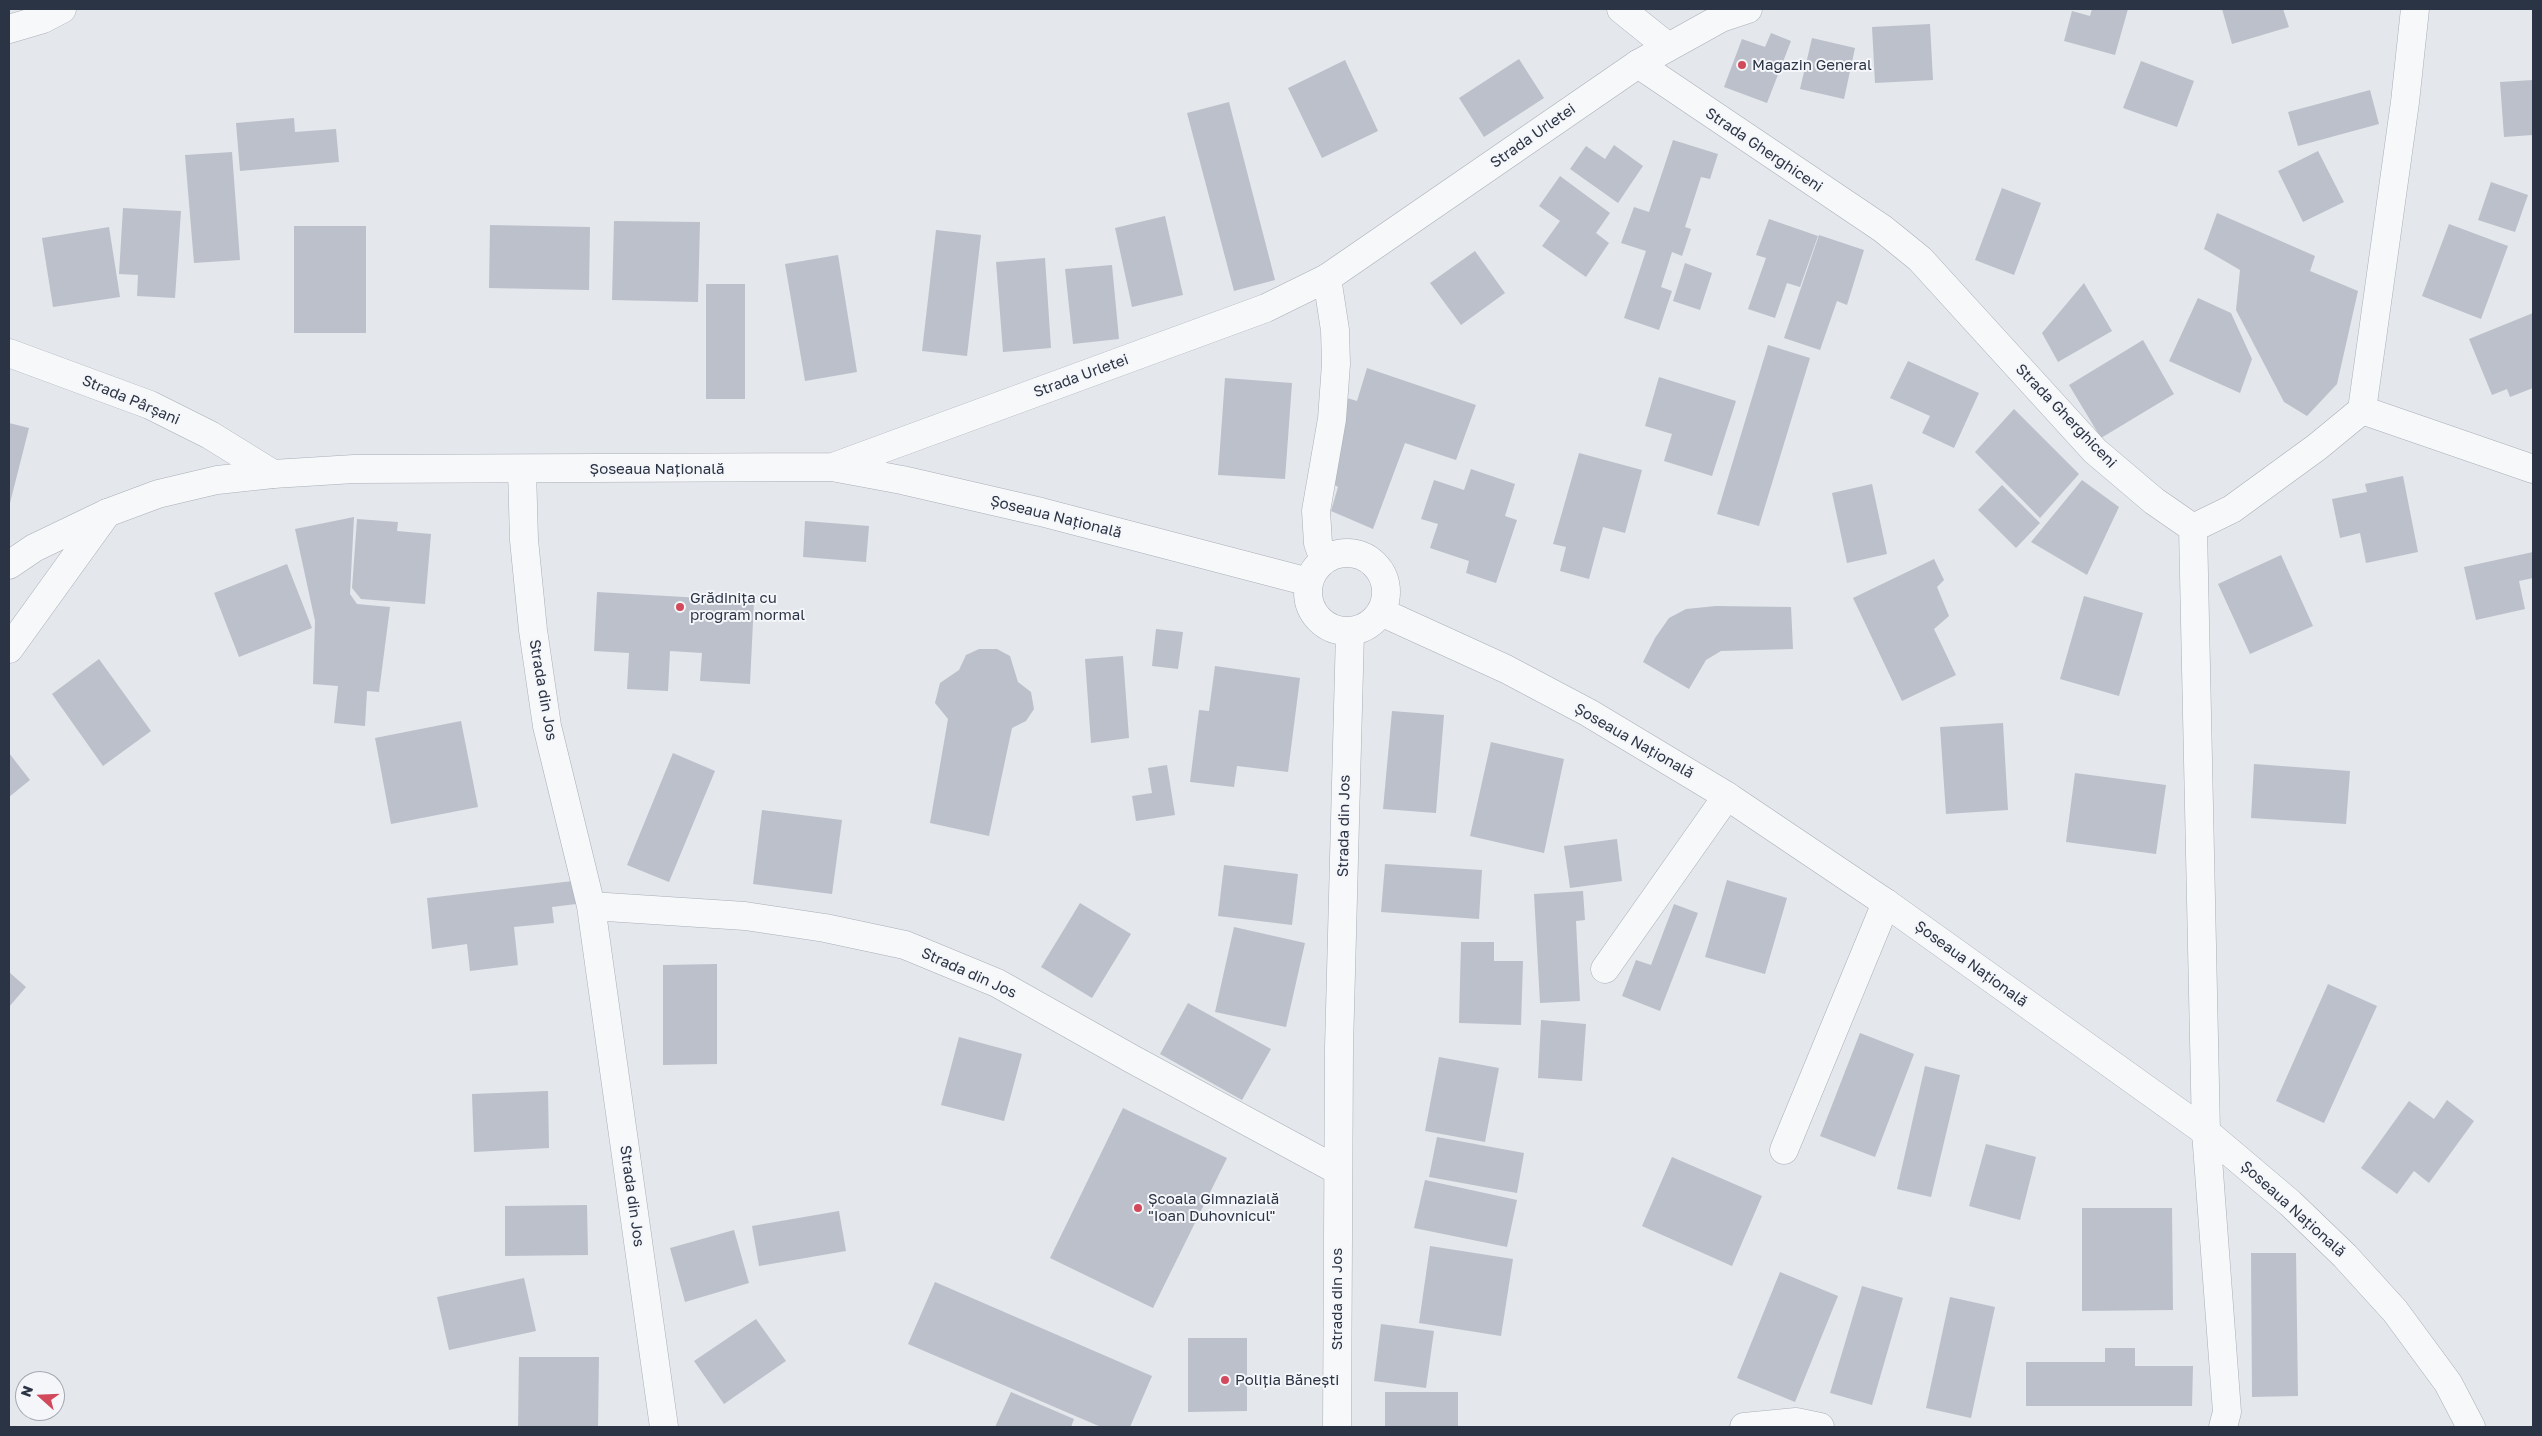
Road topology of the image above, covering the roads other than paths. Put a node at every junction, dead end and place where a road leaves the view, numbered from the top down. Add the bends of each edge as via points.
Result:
1 (62, 9) edge
2 (1621, 9) edge
3 (1748, 9) edge
4 (2415, 9) edge
5 (9, 30) edge
6 (1667, 46) junction
7 (1638, 64) junction
8 (1327, 278) junction
9 (9, 352) edge
10 (2362, 410) junction
11 (832, 468) junction
12 (2533, 469) edge
13 (522, 470) junction
14 (273, 474) junction
15 (107, 513) junction
16 (2193, 528) junction
17 (1324, 560) junction
18 (9, 565) edge
19 (1309, 582) junction
20 (1381, 612) junction
21 (1350, 632) junction
22 (9, 649) edge
23 (1727, 796) junction
24 (1886, 903) junction
25 (591, 906) junction
26 (1605, 970) dead end
27 (2206, 1132) junction
28 (1784, 1150) dead end
29 (1337, 1170) junction
30 (664, 1427) edge
31 (1337, 1427) edge
32 (1744, 1427) edge
33 (1820, 1427) edge
34 (2223, 1427) edge
35 (2471, 1427) edge

1 - 5 street via 43,20
2 - 6 street
3 - 6 street, Strada Urletei via 1721,18
4 - 10 street
6 - 7 street, Strada Urletei
7 - 8 street, Strada Urletei
7 - 16 street, Strada Gherghiceni via 1883,228 1920,259 2095,451 2154,502
8 - 11 street, Strada Urletei via 1266,308
8 - 17 street via 1335,330 1336,364 1332,419 1316,511 1318,542
9 - 14 street, Strada Pârșani via 150,405 210,435
10 - 12 street
10 - 16 street via 2232,509
11 - 13 street, Șoseaua Națională
11 - 19 street, Șoseaua Națională via 930,486 1041,512
13 - 14 street, Șoseaua Națională via 354,470
13 - 25 street, Strada din Jos via 524,540 547,726
14 - 15 street, Șoseaua Națională via 217,480 158,494
15 - 18 street, Șoseaua Națională via 34,548
15 - 22 street
16 - 27 street
17 - 19 street
17 - 20 street via 1336,554 1349,553 1362,555 1374,562 1387,586
19 - 21 street via 1308,595 1317,618 1338,631
20 - 21 street via 1363,629
20 - 23 street, Șoseaua Națională via 1506,669 1589,713
21 - 29 street, Strada din Jos
23 - 24 street, Șoseaua Națională
23 - 26 street
24 - 27 street, Șoseaua Națională
24 - 28 street
25 - 29 street, Strada din Jos via 745,916 905,945 998,983
25 - 30 street, Strada din Jos
27 - 34 street via 2227,1412
27 - 35 street, Șoseaua Națională via 2290,1202 2396,1311 2448,1383
29 - 31 street, Strada din Jos
32 - 33 street via 1796,1422

